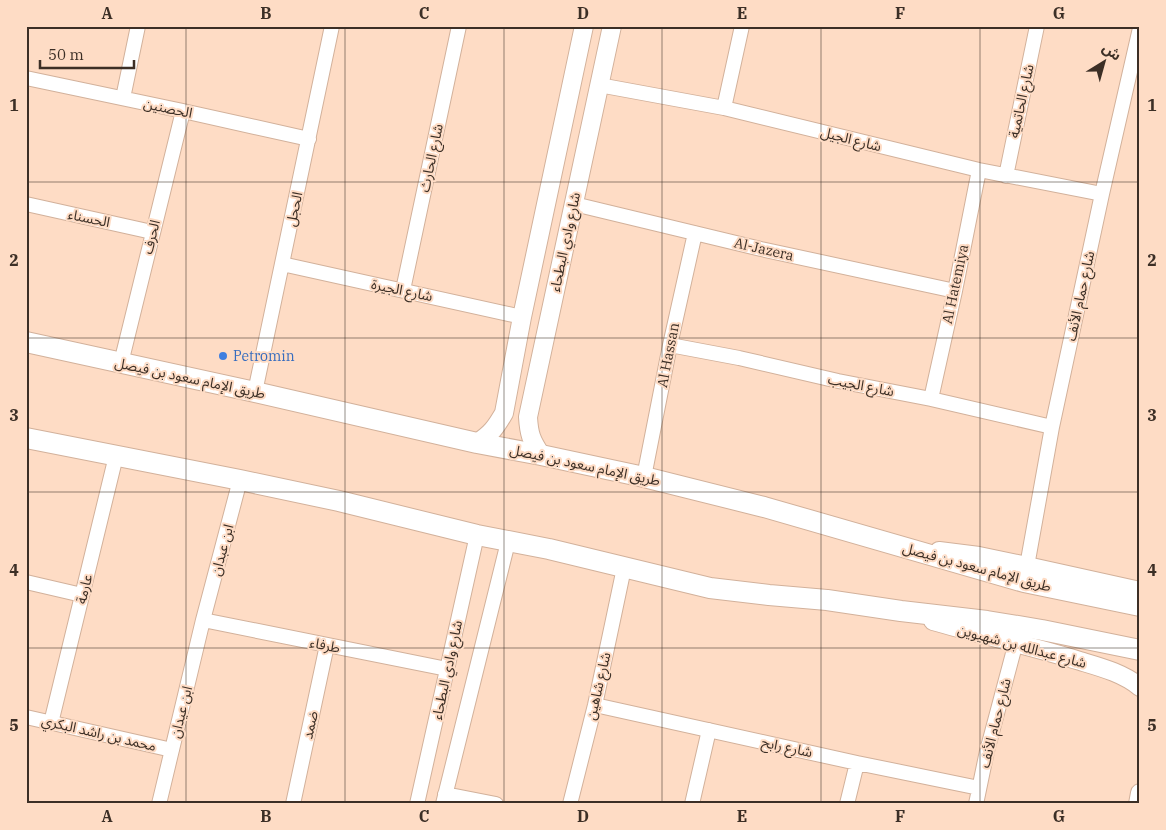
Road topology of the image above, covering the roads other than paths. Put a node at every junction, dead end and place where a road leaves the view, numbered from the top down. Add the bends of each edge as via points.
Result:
1 (138, 26) edge
2 (332, 26) edge
3 (459, 26) edge
4 (584, 26) edge
5 (612, 26) edge
6 (742, 26) edge
7 (1037, 26) edge
8 (1140, 28) edge
9 (26, 78) edge
10 (599, 85) junction
11 (123, 98) junction
12 (724, 108) junction
13 (182, 111) junction
14 (309, 139) junction
15 (979, 170) junction
16 (1006, 176) junction
17 (1102, 194) junction
18 (26, 204) edge
19 (574, 204) junction
20 (152, 232) junction
21 (695, 233) junction
22 (282, 264) junction
23 (403, 290) junction
24 (955, 291) junction
25 (522, 317) junction
26 (26, 342) edge
27 (670, 345) junction
28 (121, 363) junction
29 (255, 392) junction
30 (931, 399) junction
31 (1052, 427) junction
32 (26, 438) edge
33 (477, 443) junction
34 (541, 455) junction
35 (116, 456) junction
36 (644, 477) junction
37 (240, 480) junction
38 (477, 536) junction
39 (508, 542) junction
40 (888, 543) junction
41 (1027, 566) junction
42 (624, 568) junction
43 (26, 582) edge
44 (1057, 589) junction
45 (1140, 591) edge
46 (82, 596) junction
47 (1140, 606) edge
48 (901, 611) junction
49 (1140, 615) edge
50 (203, 620) junction
51 (1065, 635) junction
52 (1016, 642) junction
53 (1140, 642) edge
54 (328, 645) junction
55 (1140, 650) edge
56 (447, 669) junction
57 (1140, 686) edge
58 (595, 705) junction
59 (26, 717) edge
60 (51, 723) junction
61 (709, 730) junction
62 (172, 750) junction
63 (857, 762) junction
64 (979, 788) junction
65 (1140, 793) edge
66 (444, 799) edge
67 (159, 804) edge
68 (293, 804) edge
69 (417, 804) edge
70 (496, 804) edge
71 (570, 804) edge
72 (692, 804) edge
73 (847, 804) edge
74 (976, 804) edge
75 (1138, 804) edge

1 - 11 street
2 - 14 street, الحجل
3 - 23 street, شارع الحارث
4 - 25 street, شارع وادي البطحاء
5 - 10 street, شارع وادي البطحاء
6 - 12 street
7 - 16 street, شارع الحاتمية
8 - 17 street, شارع حمام الأنف
9 - 11 street, الحصنين
10 - 12 street, شارع الجيل
10 - 19 street, شارع وادي البطحاء
11 - 13 street, الحصنين
12 - 15 street, شارع الجيل
13 - 14 street, الحصنين
13 - 20 street, الحرف
14 - 22 street, الحجل
15 - 16 street, شارع الجيل
15 - 24 street, Al Hatemiya
16 - 17 street, شارع الجيل
17 - 31 street, شارع حمام الأنف
18 - 20 street, الحسناء
19 - 21 street, Al-Jazera
19 - 34 street, شارع وادي البطحاء via 528,417 528,432
20 - 28 street, الحرف
21 - 24 street, Al-Jazera
21 - 27 street, Al Hassan
22 - 23 street, شارع الجيرة
22 - 29 street, الحجل
23 - 25 street, شارع الجيرة
24 - 30 street, Al Hatemiya
25 - 33 street, شارع وادي البطحاء via 504,413 496,427
26 - 28 main road, طريق الإمام سعود بن فيصل
27 - 30 street, شارع الجيب
27 - 36 street, Al Hassan
28 - 29 main road, طريق الإمام سعود بن فيصل
29 - 33 main road, طريق الإمام سعود بن فيصل
30 - 31 street, شارع الجيب
31 - 41 street, شارع حمام الأنف
32 - 35 main road
33 - 34 main road, طريق الإمام سعود بن فيصل
34 - 36 main road, طريق الإمام سعود بن فيصل
35 - 37 main road
35 - 46 street, عارمة
36 - 40 main road, طريق الإمام سعود بن فيصل
37 - 38 main road
37 - 50 street, ابن عبدان
38 - 39 main road
38 - 56 street, شارع وادي البطحاء
39 - 42 main road
39 - 66 street, شارع وادي البطحاء
40 - 41 street
40 - 44 main road, طريق الإمام سعود بن فيصل
41 - 45 street
42 - 48 main road via 710,588
42 - 58 street, شارع شاهين
43 - 46 street
44 - 47 main road, طريق الإمام سعود بن فيصل
44 - 49 main road
46 - 60 street, عارمة
48 - 51 main road via 987,621
48 - 52 street, شارع عبدالله بن شهيوين
50 - 54 street, طرفاء
50 - 62 street, ابن عيدان
51 - 53 main road via 1099,635
51 - 55 main road
52 - 57 street, شارع عبدالله بن شهيوين via 1104,668
52 - 64 street, شارع حمام الأنف
54 - 56 street, طرفاء
54 - 68 street, ضمد
56 - 69 street, شارع وادي البطحاء
58 - 61 street, شارع رابح
58 - 71 street, شارع شاهين
59 - 60 street, محمد بن راشد البكري
60 - 62 street, محمد بن راشد البكري
61 - 63 street, شارع رابح
61 - 72 street
62 - 67 street, ابن عيدان
63 - 64 street, شارع رابح
63 - 73 street
64 - 74 street, شارع حمام الأنف
65 - 75 street
66 - 70 street

